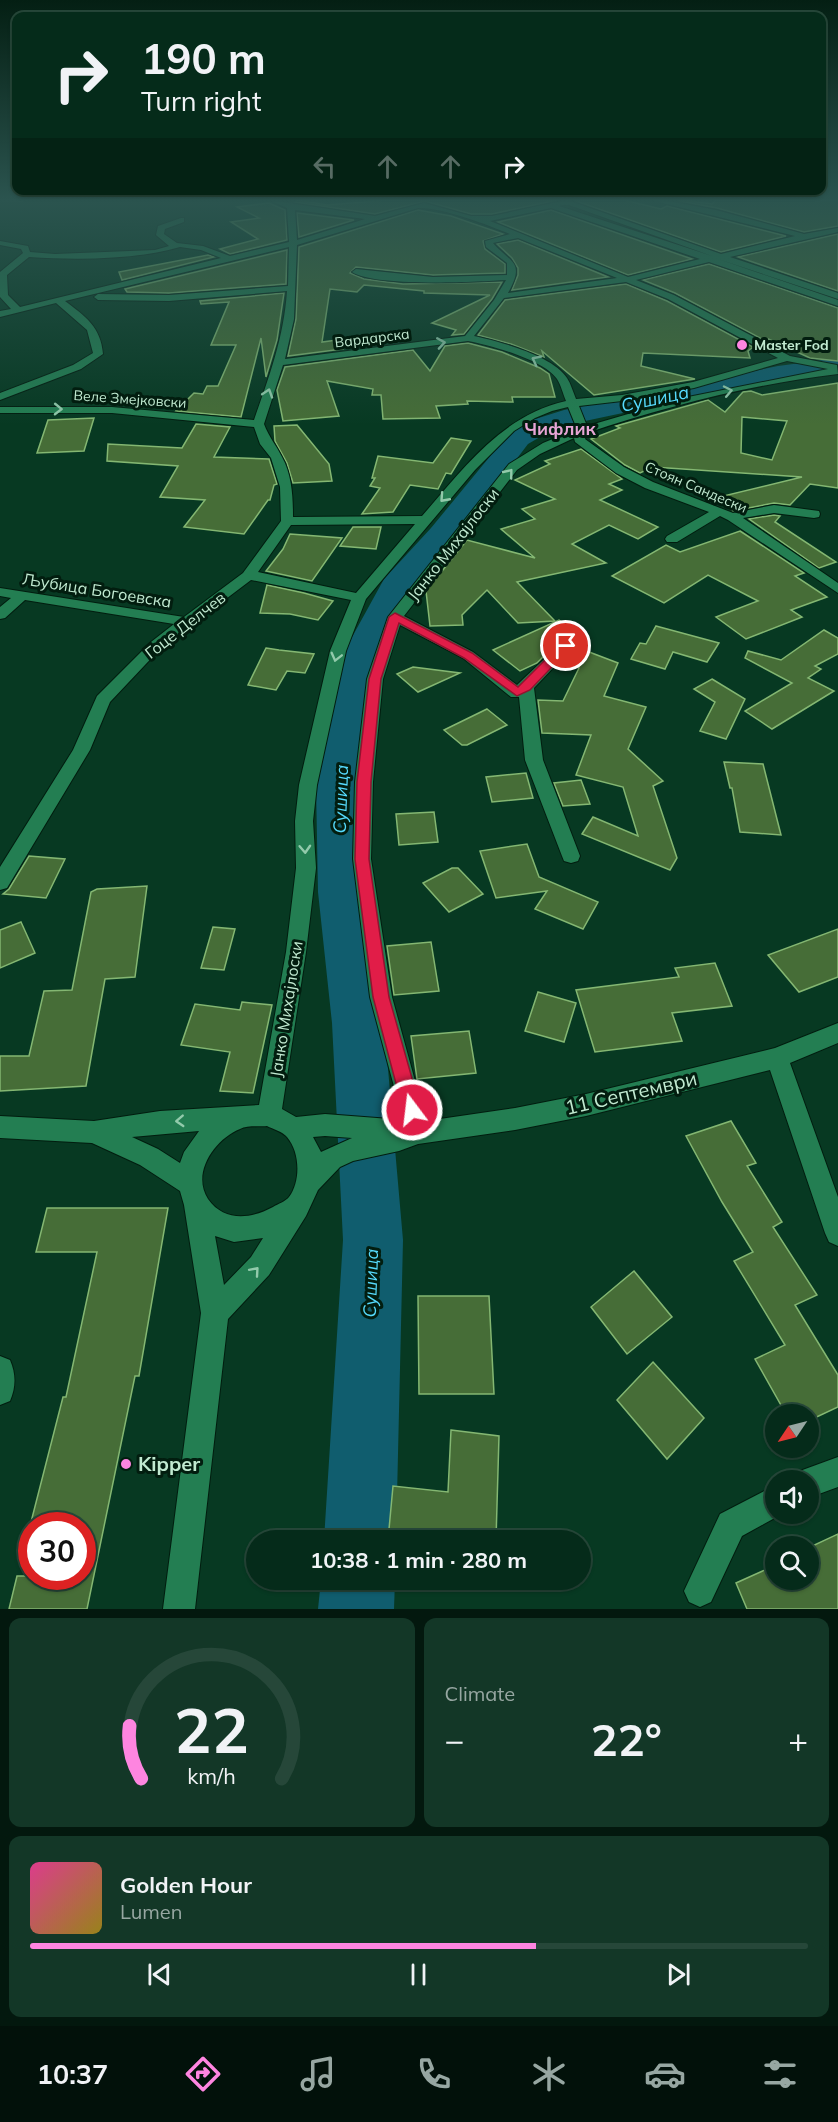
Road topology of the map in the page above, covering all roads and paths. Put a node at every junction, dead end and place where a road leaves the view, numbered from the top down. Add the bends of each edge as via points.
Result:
1 (3, 275) edge
2 (166, 275) edge
3 (291, 275) edge
4 (382, 275) edge
5 (619, 275) edge
6 (646, 275) edge
7 (756, 275) edge
8 (776, 275) edge
9 (510, 277) joint
10 (629, 279) junction
11 (290, 288) junction
12 (85, 295) junction
13 (501, 296) junction
14 (838, 296) edge
15 (59, 301) junction
16 (838, 303) edge
17 (18, 310) junction
18 (0, 314) edge
19 (468, 338) junction
20 (787, 357) junction
21 (278, 363) junction
22 (838, 369) edge
23 (0, 397) edge
24 (572, 403) junction
25 (0, 410) edge
26 (258, 424) junction
27 (583, 430) junction
28 (727, 514) junction
29 (814, 514) dead end
30 (423, 520) junction
31 (287, 521) junction
32 (672, 539) dead end
33 (248, 576) junction
34 (838, 589) edge
35 (0, 592) edge
36 (21, 597) junction
37 (359, 598) junction
38 (0, 615) edge
39 (395, 617) junction
40 (188, 622) junction
41 (566, 646) dead end
42 (526, 687) junction
43 (571, 856) dead end
44 (0, 883) edge
45 (838, 1033) edge
46 (777, 1058) junction
47 (269, 1115) junction
48 (238, 1117) junction
49 (0, 1127) edge
50 (295, 1128) junction
51 (94, 1132) junction
52 (406, 1134) junction
53 (309, 1181) junction
54 (193, 1194) junction
55 (297, 1207) junction
56 (838, 1233) edge
57 (215, 1313) junction
58 (0, 1370) edge
59 (0, 1391) edge
60 (838, 1472) edge
61 (819, 1479) edge
62 (765, 1506) edge
63 (700, 1591) dead end
64 (179, 1609) edge

1 - 17 street via 4,296
2 - 12 street
3 - 11 street
4 - 9 street via 444,280
5 - 10 street
6 - 10 street
7 - 16 street
8 - 14 street
9 - 13 street
10 - 13 street
10 - 20 street
11 - 12 street via 169,298
11 - 21 street via 291,304
12 - 15 street
13 - 19 street
15 - 17 street
15 - 23 street via 96,333 98,354 77,367
17 - 18 street
21 -> 19 street, Вардарска
24 -> 19 street, Вардарска via 562,378 551,368 503,345
20 - 22 street
20 - 24 street, Јанко Михајлоски via 694,385
26 -> 21 street
27 -> 22 street, Јанко Михајлоски via 647,410
24 - 27 street, Вардарска
24 -> 30 street, Јанко Михајлоски via 549,408 510,429
25 -> 26 street, Веле Змејковски via 112,410
26 - 31 street via 277,458 286,487
27 - 28 street, Стоян Сандески via 579,440 620,470
39 -> 27 street, Јанко Михајлоски via 513,467 537,449
28 - 29 street via 766,508
28 - 32 street
28 - 34 street, Стоян Сандески
30 - 31 street
30 - 37 street, Јанко Михајлоски
31 - 33 street, Гоце Делчев
33 - 37 street
33 - 40 street, Гоце Делчев
35 - 36 street, Љубица Богоевска
36 - 38 street
36 - 40 street, Љубица Богоевска
37 -> 47 street, Јанко Михајлоски via 338,651 308,785 304,821 306,868
39 - 42 street via 468,655 517,693
39 - 52 street, Јанко Михајлоски via 375,679 364,782 362,859 381,997
40 - 44 street, Гоце Делчев via 156,645 103,700 81,750
41 - 42 street
42 - 43 street via 534,760
45 - 46 street, 11 Септември
46 - 52 street, 11 Септември via 515,1119
46 - 56 street
47 - 48 street
47 - 50 street
48 -> 51 street via 160,1122
48 - 54 street via 211,1133 193,1160
49 - 51 street
50 - 52 street, 11 Септември via 325,1125
50 - 53 street via 309,1153
51 - 54 street via 149,1157
52 - 53 street, 11 Септември via 330,1159
53 - 55 street
54 - 55 street via 213,1221 235,1229 266,1226
54 - 57 street
57 -> 55 street via 260,1266
57 - 64 street
58 - 59 street
60 - 61 street
62 - 63 street via 731,1525

